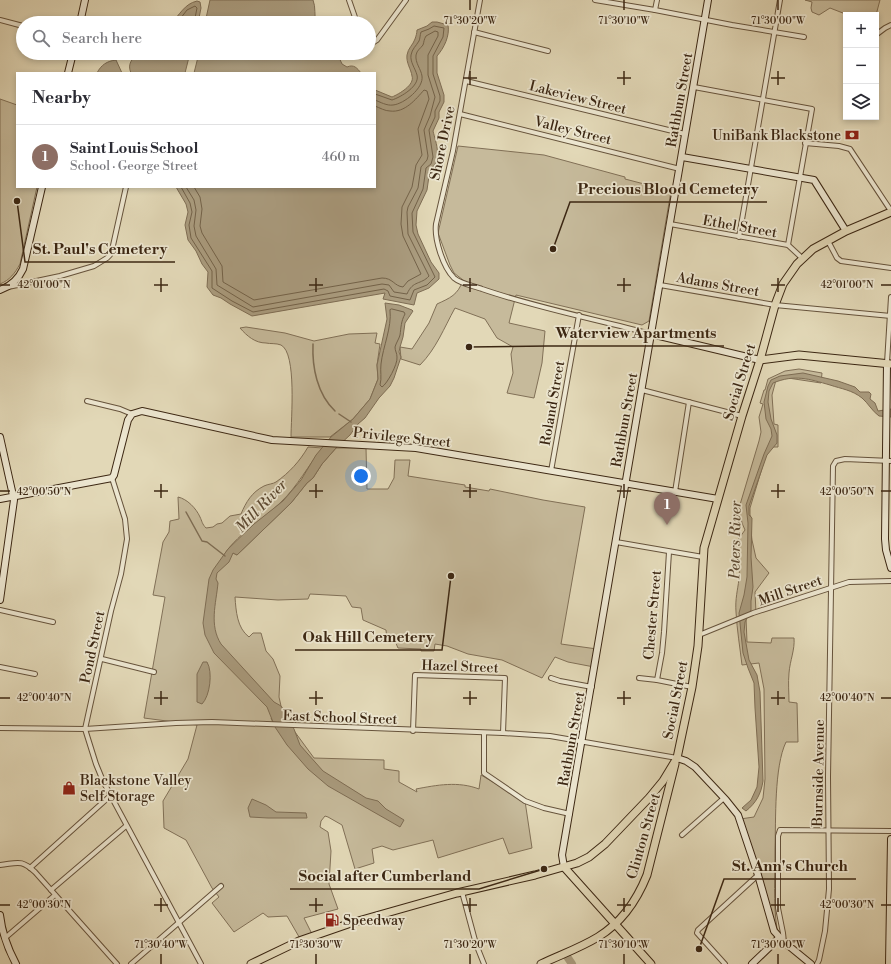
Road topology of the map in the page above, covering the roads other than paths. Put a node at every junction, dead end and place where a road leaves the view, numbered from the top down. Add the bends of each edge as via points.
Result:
1 (85, 0) edge
2 (350, 0) edge
3 (406, 0) edge
4 (480, 0) edge
5 (595, 0) edge
6 (657, 0) edge
7 (708, 0) edge
8 (780, 0) edge
9 (655, 10) junction
10 (82, 16) edge
11 (355, 16) edge
12 (0, 20) edge
13 (705, 20) junction
14 (16, 24) edge
15 (891, 25) edge
16 (474, 32) junction
17 (774, 32) junction
18 (879, 32) edge
19 (804, 37) dead end
20 (376, 41) edge
21 (548, 51) dead end
22 (71, 60) edge
23 (68, 72) edge
24 (466, 81) junction
25 (694, 88) junction
26 (762, 100) junction
27 (460, 114) junction
28 (685, 134) junction
29 (805, 143) junction
30 (682, 157) junction
31 (680, 169) junction
32 (751, 169) junction
33 (800, 178) junction
34 (42, 188) edge
35 (126, 188) edge
36 (891, 211) edge
37 (670, 224) junction
38 (846, 231) junction
39 (739, 237) junction
40 (828, 241) junction
41 (788, 245) junction
42 (802, 258) junction
43 (891, 268) edge
44 (660, 285) junction
45 (8, 287) junction
46 (0, 290) edge
47 (891, 297) edge
48 (775, 305) junction
49 (578, 315) junction
50 (890, 316) edge
51 (651, 334) junction
52 (760, 360) junction
53 (889, 363) edge
54 (642, 390) junction
55 (87, 401) dead end
56 (689, 402) junction
57 (132, 414) junction
58 (742, 416) junction
59 (0, 439) edge
60 (888, 461) edge
61 (550, 471) junction
62 (112, 478) junction
63 (626, 483) junction
64 (675, 492) junction
65 (14, 496) junction
66 (0, 499) edge
67 (718, 499) junction
68 (616, 542) junction
69 (888, 550) edge
70 (669, 552) junction
71 (703, 557) junction
72 (891, 568) edge
73 (891, 581) edge
74 (1, 587) edge
75 (831, 588) junction
76 (0, 600) edge
77 (0, 610) edge
78 (53, 622) dead end
79 (699, 635) junction
80 (102, 659) junction
81 (0, 667) edge
82 (154, 672) dead end
83 (35, 674) dead end
84 (551, 678) dead end
85 (639, 678) dead end
86 (657, 680) junction
87 (592, 687) junction
88 (692, 687) junction
89 (0, 728) edge
90 (85, 729) junction
91 (413, 731) junction
92 (484, 733) junction
93 (503, 734) junction
94 (582, 742) junction
95 (677, 758) junction
96 (654, 792) junction
97 (110, 796) junction
98 (724, 798) junction
99 (665, 804) junction
100 (570, 814) junction
101 (126, 826) junction
102 (828, 830) junction
103 (891, 831) edge
104 (682, 835) dead end
105 (891, 839) edge
106 (0, 865) edge
107 (564, 867) junction
108 (30, 868) junction
109 (758, 875) junction
110 (221, 886) dead end
111 (51, 890) junction
112 (462, 892) junction
113 (55, 895) junction
114 (0, 915) edge
115 (178, 923) junction
116 (615, 924) junction
117 (5, 938) junction
118 (781, 940) junction
119 (16, 964) edge
120 (117, 964) edge
121 (131, 964) edge
122 (201, 964) edge
123 (251, 964) edge
124 (484, 964) edge
125 (541, 964) edge
126 (651, 964) edge
127 (725, 964) edge
128 (752, 964) edge
129 (811, 964) edge
130 (817, 964) edge
131 (889, 964) edge

1 - 10 street
2 - 11 street
3 - 20 street
4 - 16 street, Shore Drive
5 - 9 street
6 - 9 street
7 - 13 street, Rathbun Street
8 - 17 street
9 - 13 street
12 - 14 street
13 - 17 street
13 - 25 street, Rathbun Street
15 - 18 street
16 - 21 street
16 - 24 street, Shore Drive
17 - 19 street
17 - 26 street
22 - 23 street
24 - 27 street, Shore Drive
24 - 28 street, Lakeview Street
25 - 26 street
25 - 28 street, Rathbun Street
26 - 29 street via 812,109
26 - 32 street
27 - 31 street, Valley Street
27 - 49 street, Shore Drive via 435,236 448,269 454,278 462,282 528,303
28 - 30 street, Rathbun Street
29 - 33 street
29 - 36 street via 850,149
30 - 31 street, Rathbun Street
30 - 32 street
31 - 37 street, Rathbun Street
32 - 33 street
32 - 39 street
33 - 38 street via 814,180
33 - 41 street
34 - 45 street via 25,264 19,277
35 - 45 street via 110,255 94,266
36 - 38 main road, Social Street
37 - 39 street, Ethel Street
37 - 44 street, Rathbun Street
38 - 40 main road, Social Street
39 - 41 street, Ethel Street
40 - 42 main road, Social Street
40 - 43 street via 837,258 842,261
41 - 42 street, Ethel Street
42 - 48 main road, Social Street via 783,284
44 - 48 street, Adams Street
44 - 51 street, Rathbun Street
45 - 46 street
47 - 50 street
48 - 50 street, Adams Street
48 - 52 main road, Social Street
49 - 51 street
49 - 61 street, Roland Street
50 - 53 street
51 - 52 street
51 - 54 street, Rathbun Street
52 - 53 main road via 799,355
52 - 58 main road, Social Street
53 - 60 street via 886,407
54 - 56 street
54 - 63 street, Rathbun Street
55 - 57 street, Privilege Street
56 - 58 street
56 - 64 street
57 - 61 street, Privilege Street via 142,411 272,440 416,448
57 - 62 street via 128,420
58 - 67 main road, Social Street
59 - 65 street
60 - 69 street
60 - 75 street, Burnside Avenue via 845,459 836,461 833,466
61 - 63 street, Privilege Street
62 - 65 street
62 - 80 street, Pond Street via 125,519 127,540
63 - 64 street, Privilege Street
63 - 68 street, Rathbun Street
64 - 67 street, Privilege Street
65 - 66 street
65 - 74 street
67 - 71 main road, Social Street
68 - 70 street
68 - 87 street, Rathbun Street
69 - 72 street
70 - 71 street
70 - 86 street, Chester Street via 664,632
71 - 79 main road, Social Street
73 - 75 street, Mill Street via 854,581
74 - 76 street
75 - 79 street, Mill Street via 753,613
75 - 102 street, Burnside Avenue
77 - 78 street
79 - 88 main road, Social Street
80 - 82 street
80 - 90 street, Pond Street
81 - 83 street
84 - 87 street
85 - 86 street, Chester Street
86 - 88 street, Chester Street
87 - 94 street, Rathbun Street
88 - 95 main road, Social Street
89 - 90 street, East School Street
90 - 91 street, East School Street via 212,722
90 - 97 street
91 - 92 street, East School Street
91 - 93 street, Hazel Street via 415,675 423,675 504,678
92 - 93 street, East School Street
92 - 100 street via 484,773 524,801
93 - 94 street, East School Street via 550,736
94 - 95 street, East School Street
94 - 100 street, Rathbun Street
95 - 96 main road, Social Street
95 - 98 street via 695,767
95 - 99 main road, Clinton Street
96 - 99 main road via 661,794
96 - 107 main road, Social Street via 600,848 583,861
97 - 101 street
97 - 108 street
98 - 104 street
98 - 109 street via 741,821
99 - 116 main road, Clinton Street via 642,888
100 - 107 street, Rathbun Street via 562,855
101 - 111 street
101 - 115 street
102 - 103 street
102 - 118 street via 779,832 778,908 783,933
102 - 130 street, Burnside Avenue via 829,889 822,950
105 - 131 street
106 - 108 street via 20,862
107 - 112 main road, Social Street
107 - 116 main road
108 - 111 street
109 - 118 street via 773,928
109 - 127 street via 698,930 697,933
110 - 115 street
111 - 113 street
112 - 123 main road, Social Street via 337,927 298,941
112 - 124 street
113 - 117 street
113 - 120 street
114 - 117 street
115 - 121 street
115 - 122 street
116 - 125 main road, Clinton Street via 596,938
116 - 126 main road
117 - 119 street
118 - 128 street
118 - 129 street

